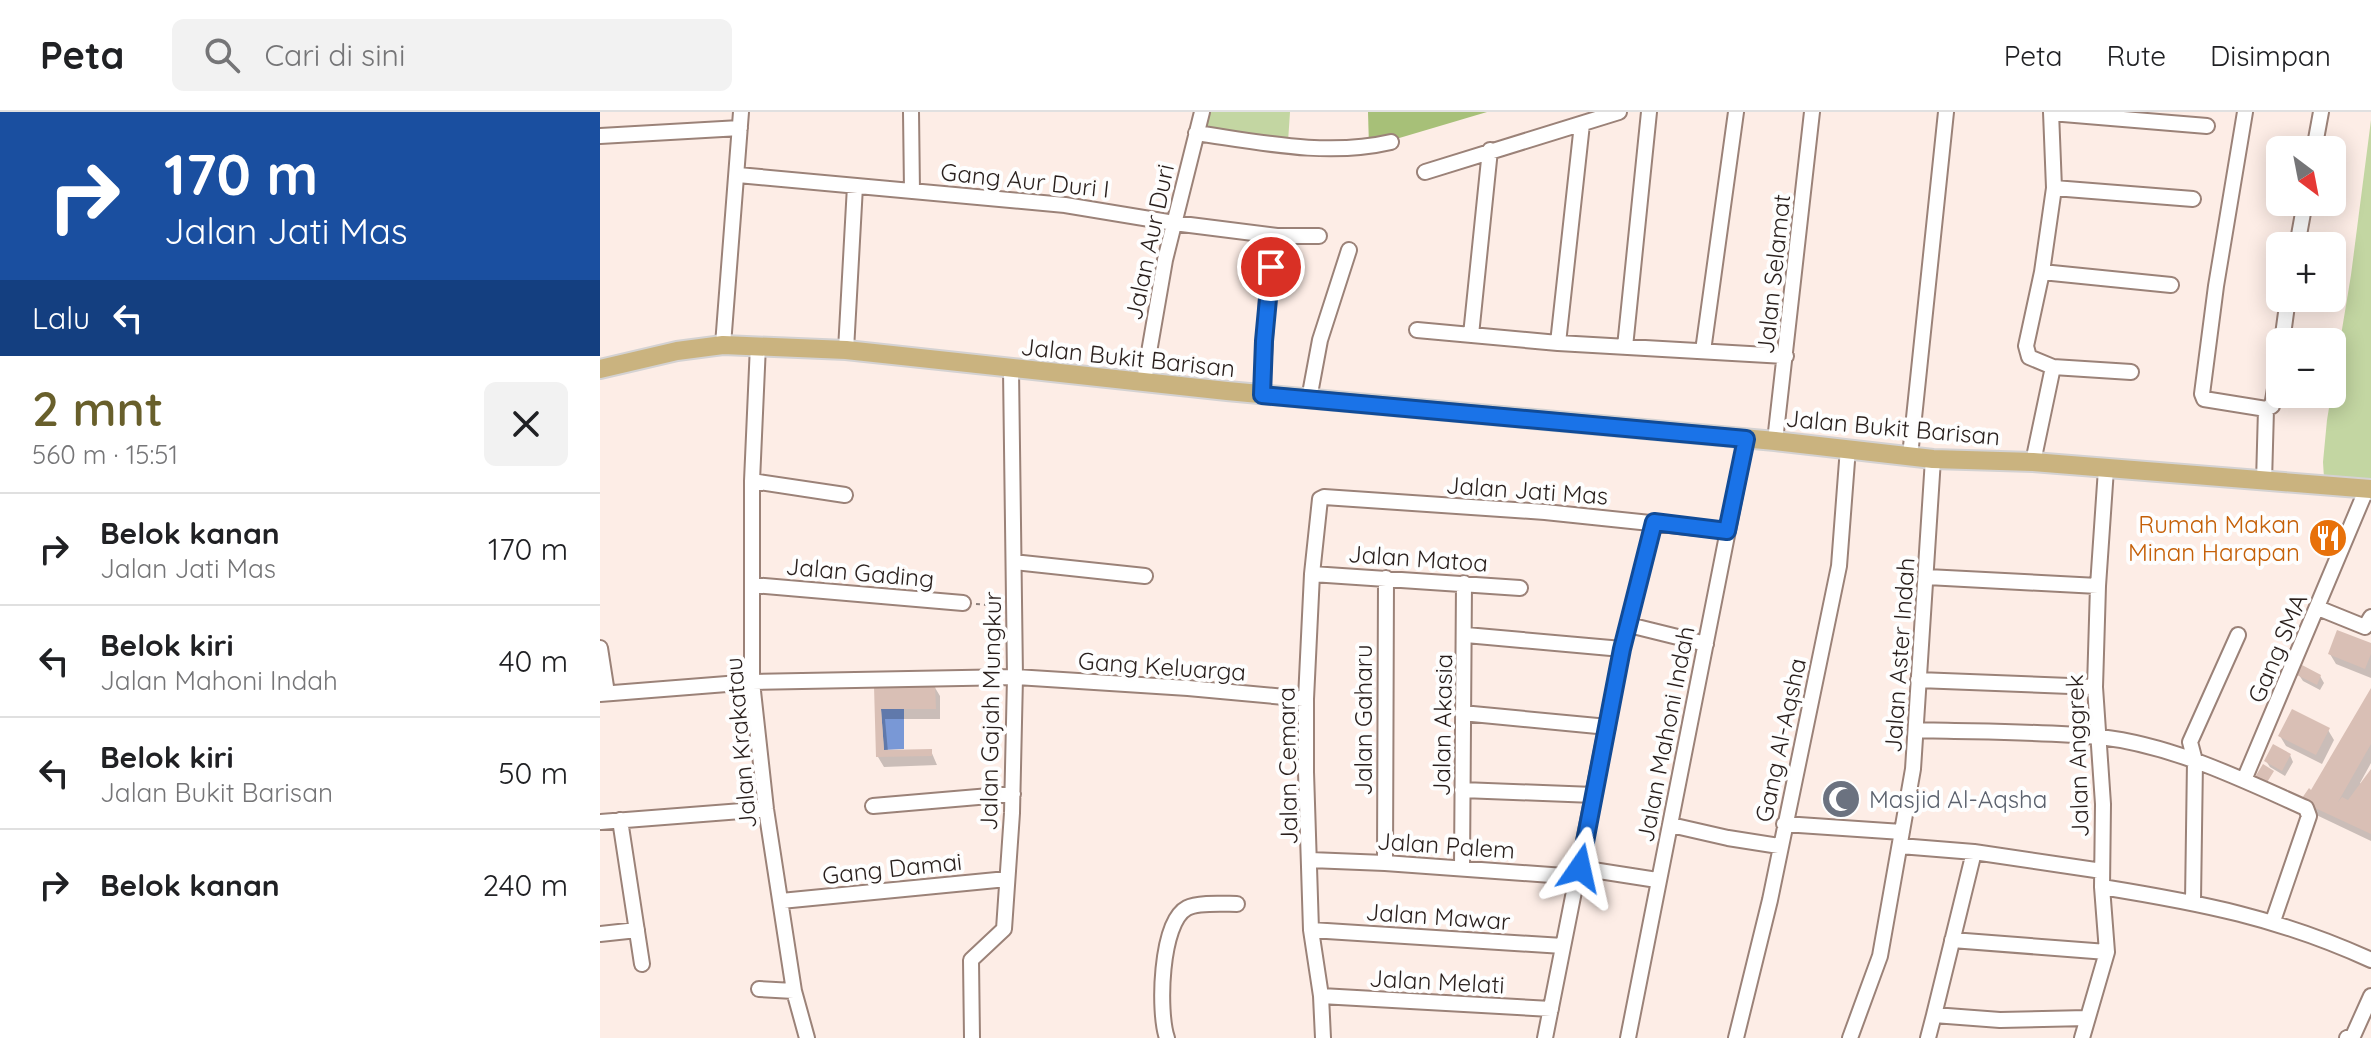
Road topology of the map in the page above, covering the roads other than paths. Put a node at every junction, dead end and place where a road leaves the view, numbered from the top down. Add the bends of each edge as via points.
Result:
1 (741, 112) edge
2 (911, 112) edge
3 (1202, 112) edge
4 (1619, 112) edge
5 (1649, 112) edge
6 (1736, 112) edge
7 (1812, 112) edge
8 (1946, 112) edge
9 (2051, 112) edge
10 (2245, 112) edge
11 (2321, 112) edge
12 (1582, 124) junction
13 (2207, 126) dead end
14 (740, 128) junction
15 (1196, 133) junction
16 (600, 136) edge
17 (2317, 136) edge
18 (1391, 142) dead end
19 (1490, 150) junction
20 (1425, 172) dead end
21 (738, 175) junction
22 (855, 186) junction
23 (2054, 188) junction
24 (912, 191) junction
25 (2193, 199) dead end
26 (1174, 223) junction
27 (1277, 236) junction
28 (1319, 236) dead end
29 (1349, 250) dead end
30 (2042, 272) junction
31 (2171, 285) dead end
32 (1417, 330) dead end
33 (1471, 335) junction
34 (1558, 343) junction
35 (723, 345) junction
36 (758, 345) junction
37 (1625, 347) junction
38 (846, 350) junction
39 (1703, 351) junction
40 (1786, 356) junction
41 (2053, 367) junction
42 (600, 369) edge
43 (1011, 370) junction
44 (2131, 372) dead end
45 (1144, 381) junction
46 (1262, 395) junction
47 (1309, 399) junction
48 (2266, 409) joint
49 (1746, 439) junction
50 (1775, 441) junction
51 (1848, 448) junction
52 (1910, 456) junction
53 (1933, 459) junction
54 (2033, 462) junction
55 (2106, 469) junction
56 (752, 481) junction
57 (2264, 482) junction
58 (2369, 488) edge
59 (845, 495) dead end
60 (1324, 497) joint
61 (1654, 522) junction
62 (1727, 531) junction
63 (1014, 562) junction
64 (1312, 574) junction
65 (1145, 576) dead end
66 (1927, 577) junction
67 (1386, 578) junction
68 (1464, 583) junction
69 (753, 585) junction
70 (2098, 586) junction
71 (1520, 588) dead end
72 (963, 603) road end
73 (2318, 608) junction
74 (2371, 617) edge
75 (1629, 625) junction
76 (1466, 635) junction
77 (2238, 635) dead end
78 (1706, 644) junction
79 (600, 648) edge
80 (1622, 649) junction
81 (1015, 677) junction
82 (1918, 680) junction
83 (752, 682) junction
84 (2095, 687) junction
85 (603, 694) edge
86 (1306, 699) junction
87 (1462, 713) junction
88 (1608, 727) junction
89 (1917, 730) junction
90 (2100, 737) junction
91 (2195, 761) junction
92 (2244, 780) junction
93 (1462, 790) junction
94 (1013, 794) junction
95 (1594, 795) junction
96 (873, 806) dead end
97 (766, 809) junction
98 (620, 820) junction
99 (600, 822) edge
100 (1784, 824) junction
101 (1671, 825) junction
102 (1901, 839) junction
103 (1779, 846) junction
104 (1974, 852) junction
105 (1310, 860) junction
106 (1385, 863) junction
107 (1462, 868) junction
108 (2102, 871) junction
109 (1579, 873) junction
110 (1007, 879) junction
111 (1657, 880) junction
112 (2102, 887) junction
113 (781, 901) junction
114 (2193, 901) junction
115 (1237, 904) dead end
116 (2273, 921) junction
117 (637, 930) junction
118 (1311, 930) junction
119 (600, 934) edge
120 (1952, 940) junction
121 (1563, 946) junction
122 (2107, 952) junction
123 (2371, 960) edge
124 (642, 964) dead end
125 (759, 989) dead end
126 (794, 991) junction
127 (1321, 996) junction
128 (2371, 996) edge
129 (1551, 1009) junction
130 (1934, 1015) junction
131 (2087, 1018) junction
132 (2351, 1037) edge
133 (807, 1038) edge
134 (972, 1038) edge
135 (1167, 1038) edge
136 (1323, 1038) edge
137 (1545, 1038) edge
138 (1628, 1038) edge
139 (1736, 1038) edge
140 (1850, 1038) edge
141 (1928, 1038) edge
142 (2082, 1038) edge

1 - 14 street
2 - 24 street
3 - 15 street, Jalan Aur Duri
4 - 12 street
5 - 37 street
6 - 39 street
7 - 40 street, Jalan Selamat
8 - 52 street
9 - 13 street
9 - 23 street
10 - 48 street via 2202,394 2207,401
11 - 17 street
12 - 19 street
12 - 34 street
14 - 16 street
14 - 21 street
15 - 18 street via 1356,149
15 - 26 street, Jalan Aur Duri
19 - 20 street
19 - 33 street
21 - 22 street, Gang Aur Duri I
21 - 35 street
22 - 24 street, Gang Aur Duri I
22 - 38 street
23 - 25 street
23 - 30 street
24 - 26 street, Gang Aur Duri I via 1065,205
26 - 27 street, Gang Aur Duri I
26 - 45 street, Jalan Aur Duri
27 - 28 street, Gang Aur Duri I
27 - 46 street via 1267,298
29 - 47 street via 1320,340
30 - 31 street
30 - 41 street via 2026,346 2029,357
32 - 33 street
33 - 34 street
34 - 37 street
35 - 36 main road, Jalan Bukit Barisan
35 - 42 main road, Jalan Bukit Barisan
36 - 38 main road, Jalan Bukit Barisan
36 - 56 street, Jalan Krakatau
37 - 39 street
38 - 43 main road, Jalan Bukit Barisan
39 - 40 street
40 - 50 street, Jalan Selamat
41 - 44 street
41 - 54 street
43 - 45 main road, Jalan Bukit Barisan
43 - 63 street, Jalan Gajah Mungkur
45 - 46 main road, Jalan Bukit Barisan
46 - 47 main road, Jalan Bukit Barisan
47 - 49 main road, Jalan Bukit Barisan
48 - 57 street
49 - 50 main road, Jalan Bukit Barisan
49 - 62 street, Jalan Mahoni Indah
50 - 51 main road, Jalan Bukit Barisan
51 - 52 main road, Jalan Bukit Barisan
51 - 100 street, Gang Al-Aqsha via 1839,566
52 - 53 main road, Jalan Bukit Barisan
53 - 54 main road, Jalan Bukit Barisan
53 - 66 street, Jalan Aster Indah
54 - 55 main road, Jalan Bukit Barisan
55 - 57 main road, Jalan Bukit Barisan
55 - 70 street, Jalan Anggrek
56 - 59 street
56 - 69 street, Jalan Krakatau
57 - 58 main road, Jalan Bukit Barisan
58 - 73 street, Gang SMA
60 - 61 street, Jalan Jati Mas
60 - 64 street, Jalan Cemara via 1317,502
61 - 62 street, Jalan Jati Mas
61 - 75 street
62 - 78 street, Jalan Mahoni Indah
63 - 65 street
63 - 81 street, Jalan Gajah Mungkur
64 - 67 street, Jalan Matoa
64 - 86 street, Jalan Cemara
66 - 70 street
66 - 82 street, Jalan Aster Indah
67 - 68 street, Jalan Matoa
67 - 106 street, Jalan Gaharu
68 - 71 street, Jalan Matoa
68 - 76 street, Jalan Akasia
69 - 72 street, Jalan Gading
69 - 83 street, Jalan Krakatau
70 - 84 street, Jalan Anggrek
73 - 74 street via 2365,627
73 - 92 street, Gang SMA
75 - 78 street
75 - 80 street
76 - 80 street
76 - 87 street, Jalan Akasia
77 - 91 street via 2190,742
78 - 101 street, Jalan Mahoni Indah
79 - 85 street
80 - 88 street
81 - 83 street, Gang Keluarga
81 - 86 street, Gang Keluarga
81 - 94 street, Jalan Gajah Mungkur
82 - 84 street
82 - 89 street, Jalan Aster Indah
83 - 85 street, Gang Keluarga
83 - 97 street, Jalan Krakatau
84 - 90 street, Jalan Anggrek
86 - 105 street, Jalan Cemara
87 - 88 street
87 - 93 street, Jalan Akasia
88 - 95 street
89 - 90 street
89 - 102 street, Jalan Aster Indah
90 - 91 street
90 - 108 street, Jalan Anggrek
91 - 92 street
91 - 114 street
92 - 116 street via 2310,814
93 - 95 street
93 - 107 street, Jalan Akasia
94 - 96 street
94 - 110 street, Jalan Gajah Mungkur
95 - 109 street
97 - 98 street
97 - 113 street, Jalan Krakatau
98 - 99 street
98 - 117 street
100 - 102 street
100 - 103 street, Gang Al-Aqsha
101 - 103 street
101 - 111 street, Jalan Mahoni Indah
102 - 104 street
102 - 140 street, Jalan Aster Indah via 1880,956
103 - 139 street, Gang Al-Aqsha
104 - 108 street
104 - 120 street
105 - 106 street, Jalan Palem
105 - 118 street, Jalan Cemara
106 - 107 street, Jalan Palem
107 - 109 street, Jalan Palem
108 - 112 street, Jalan Anggrek
109 - 111 street, Jalan Palem
109 - 121 street
110 - 113 street, Gang Damai
110 - 134 street, Jalan Gajah Mungkur via 1004,929 971,960
111 - 138 street, Jalan Mahoni Indah
112 - 114 street
112 - 122 street, Jalan Anggrek
113 - 126 street, Jalan Krakatau
114 - 116 street
115 - 135 street via 1187,907 1175,920 1162,984
116 - 123 street
117 - 119 street
117 - 124 street
118 - 121 street, Jalan Mawar
118 - 127 street, Jalan Cemara
120 - 122 street
120 - 130 street
121 - 129 street
122 - 131 street, Jalan Anggrek
125 - 126 street
126 - 133 street, Jalan Krakatau
127 - 129 street, Jalan Melati
127 - 136 street, Jalan Cemara
128 - 132 street
129 - 137 street
130 - 131 street
130 - 141 street
131 - 142 street, Jalan Anggrek

